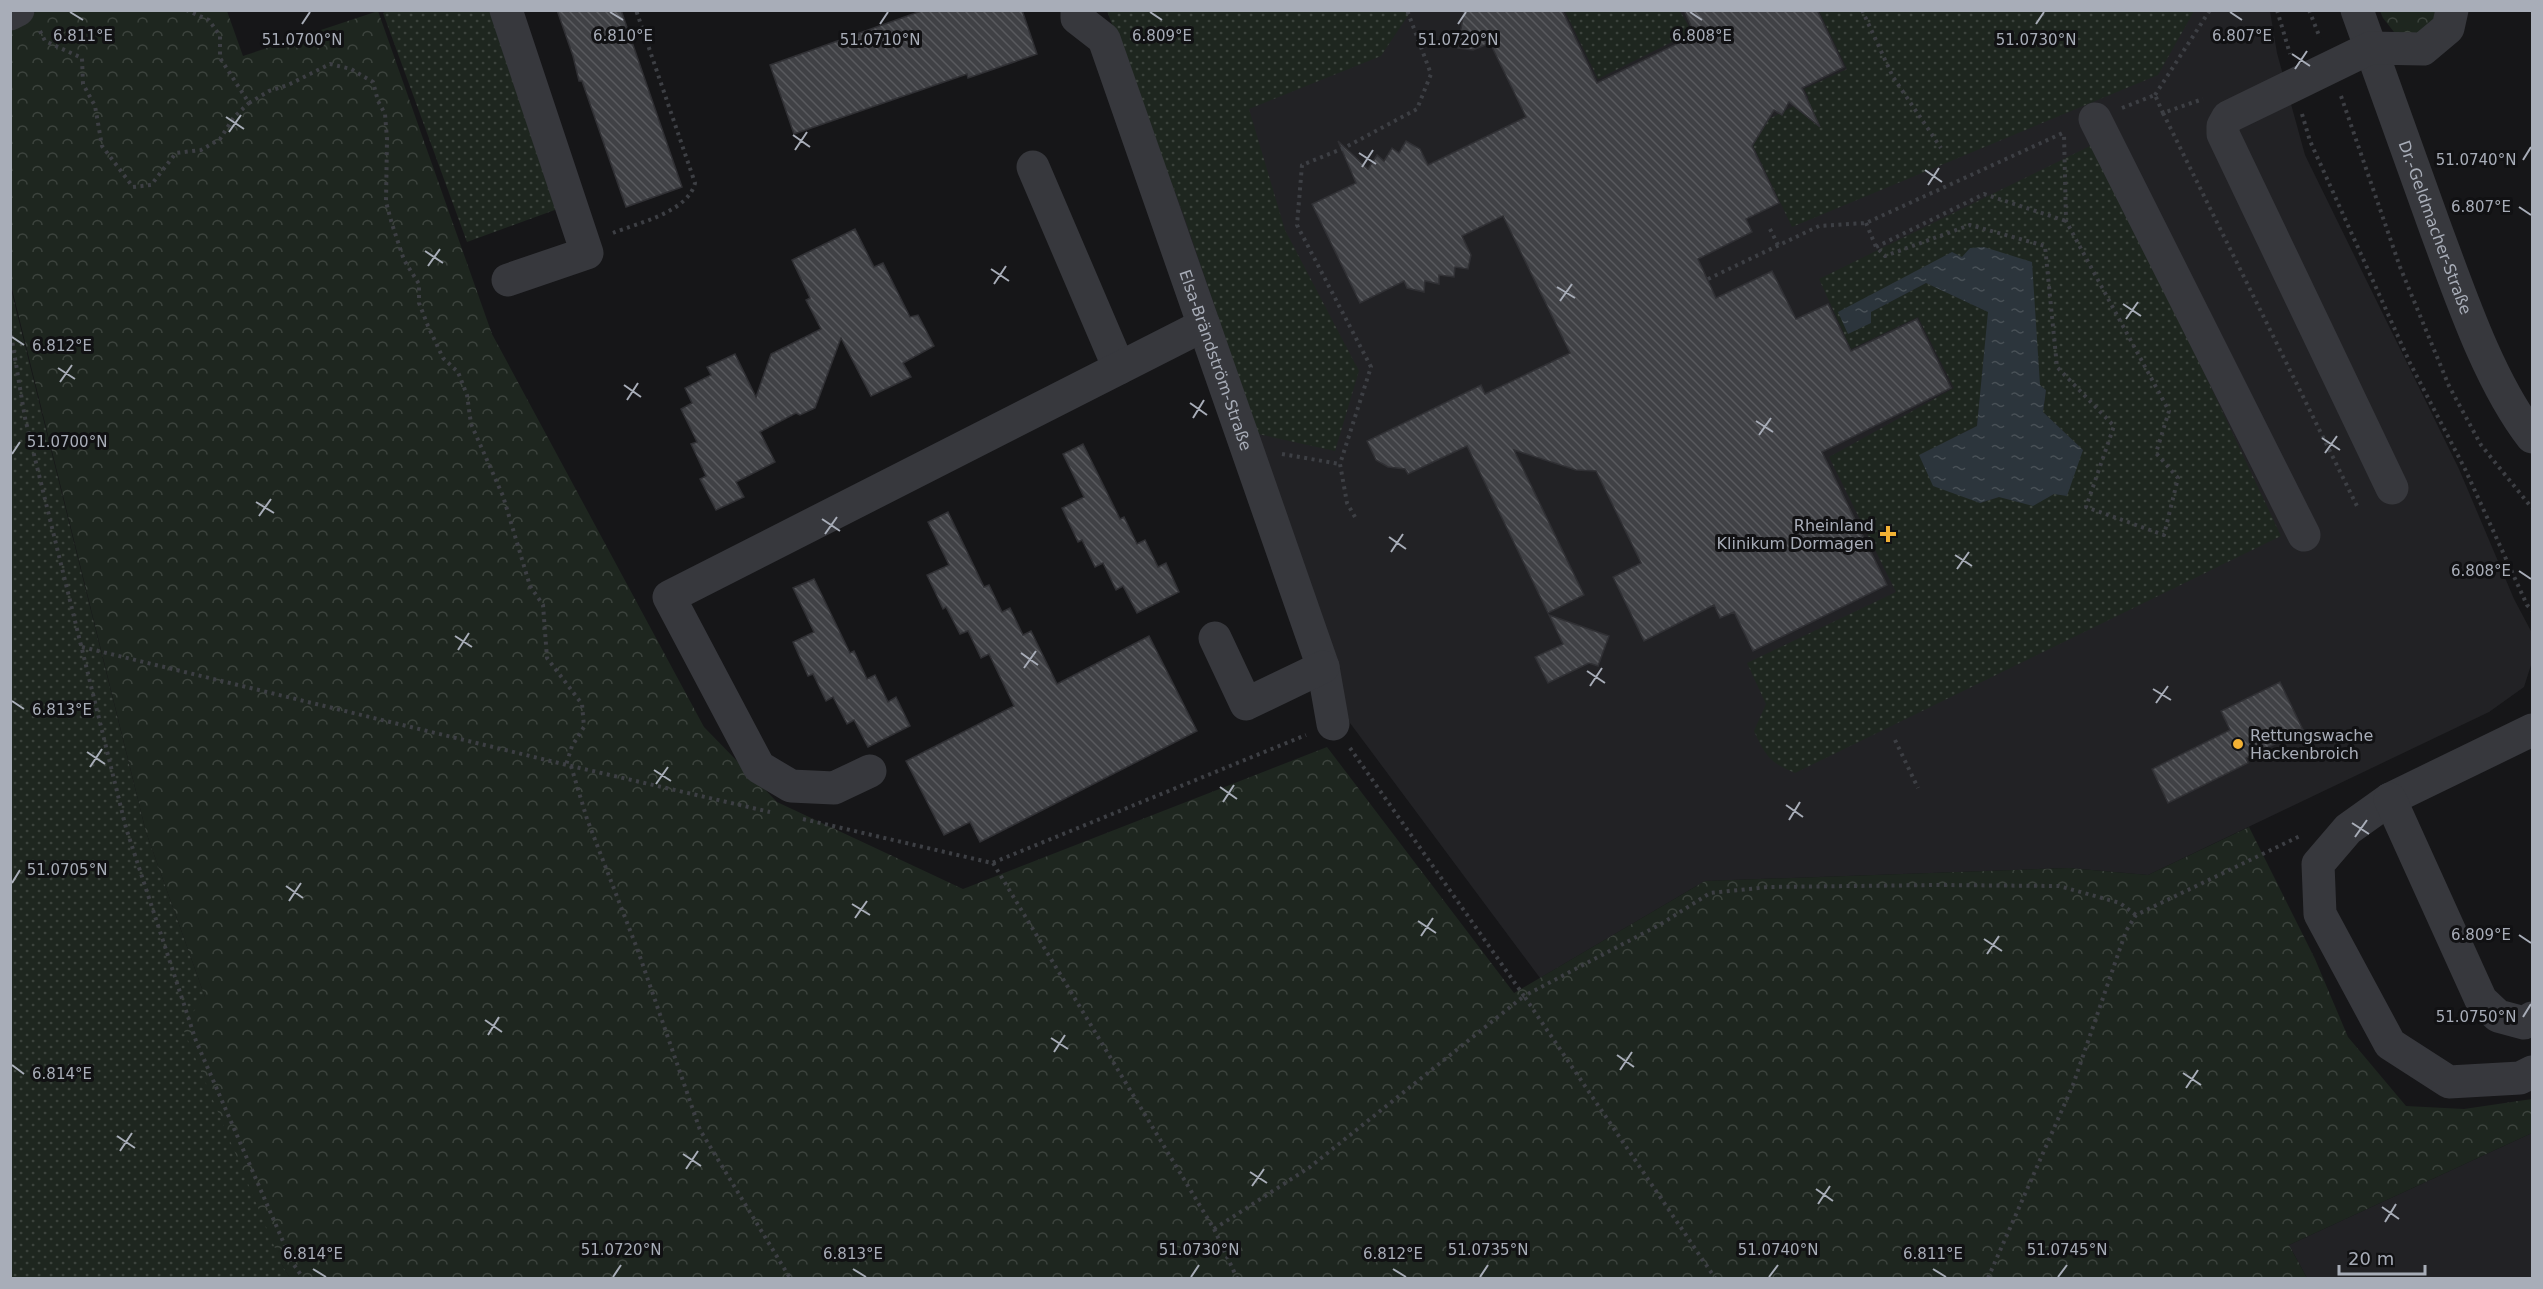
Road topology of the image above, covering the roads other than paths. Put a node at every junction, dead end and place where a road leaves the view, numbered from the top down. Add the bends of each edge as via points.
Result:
1 (506, 10) edge
2 (1077, 10) edge
3 (2357, 10) edge
4 (2452, 10) edge
5 (10, 14) edge
6 (29, 21) edge
7 (2370, 48) junction
8 (2095, 119) road end
9 (1033, 167) dead end
10 (508, 279) dead end
11 (1204, 325) junction
12 (1119, 368) junction
13 (2532, 437) edge
14 (2392, 488) dead end
15 (2304, 535) dead end
16 (1215, 638) dead end
17 (1323, 667) junction
18 (1333, 724) road end
19 (2532, 730) edge
20 (870, 771) dead end
21 (2390, 799) junction
22 (2532, 1018) edge
23 (2532, 1071) edge

1 - 10 street via 587,253
2 - 11 street, Elsa-Brändström-Straße via 1077,18 1104,39
3 - 7 street, Dr.-Geldmacher-Straße
4 - 7 street via 2448,28 2423,50
5 - 6 street
7 - 13 street, Dr.-Geldmacher-Straße via 2482,348 2518,419
7 - 14 street via 2228,117 2223,135
8 - 15 street
9 - 12 street
11 - 12 street
11 - 17 street, Elsa-Brändström-Straße
12 - 20 street via 669,597 759,767 791,786 834,788
16 - 17 street via 1246,704
17 - 18 street, Elsa-Brändström-Straße
19 - 21 street
21 - 22 street via 2481,1000 2498,1016 2524,1023
21 - 23 street via 2348,829 2318,864 2320,914 2390,1044 2449,1082 2520,1078

